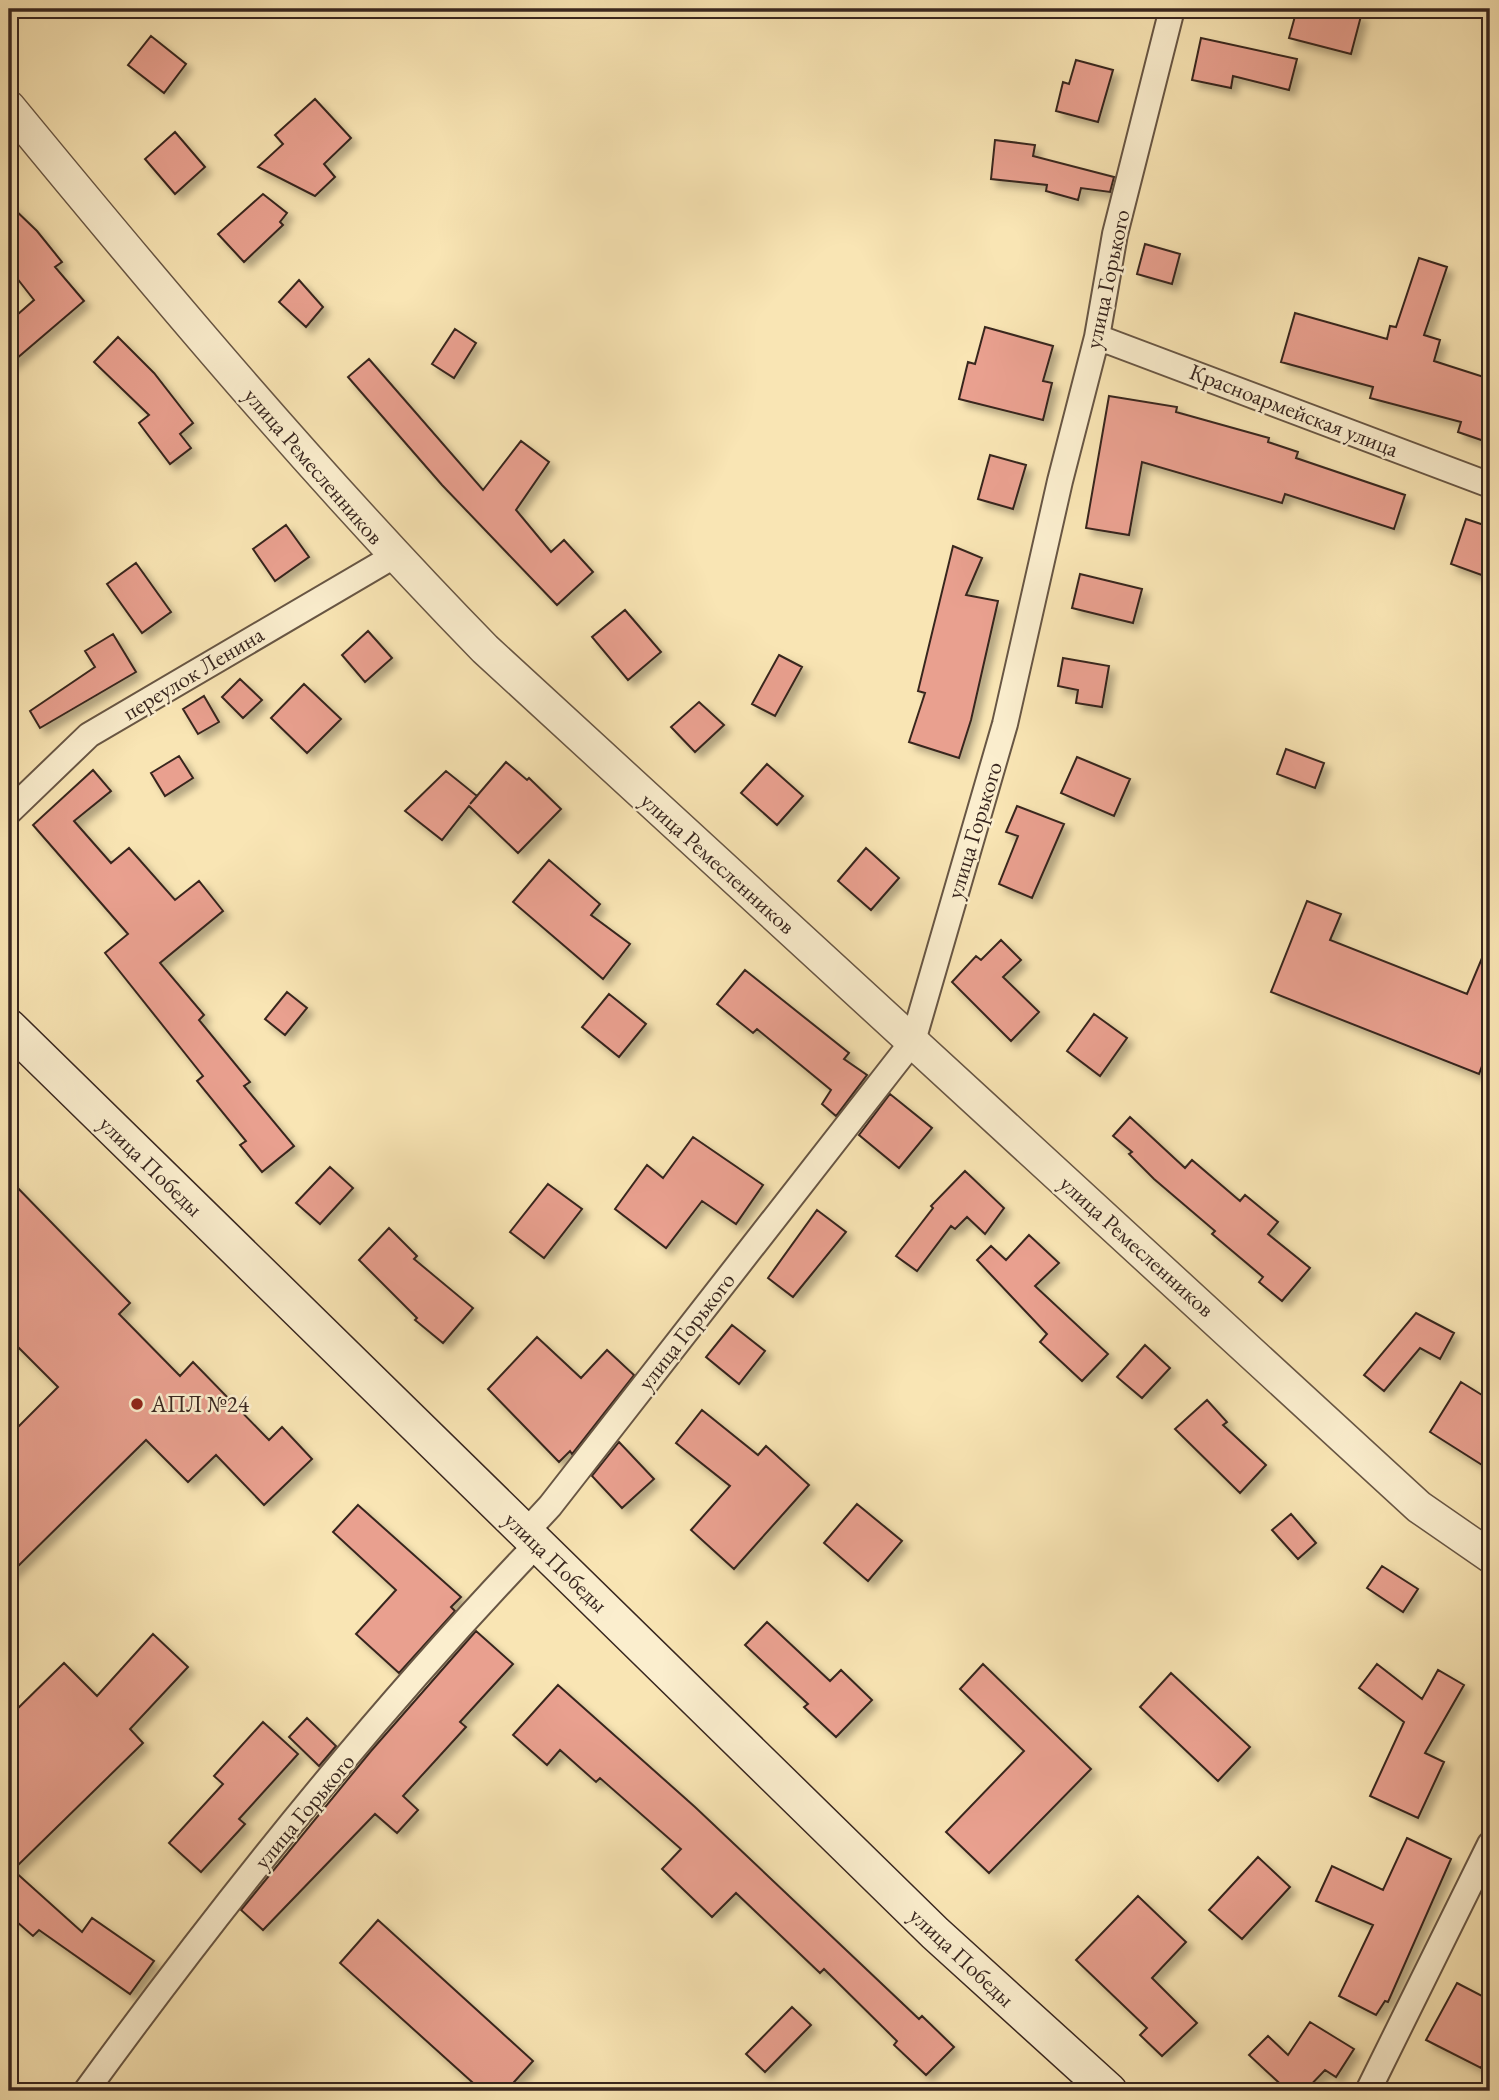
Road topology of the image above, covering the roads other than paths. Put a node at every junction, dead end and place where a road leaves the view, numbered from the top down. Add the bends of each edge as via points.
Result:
1 (1172, 9) edge
2 (9, 107) edge
3 (1097, 337) junction
4 (1490, 485) edge
5 (394, 556) junction
6 (9, 812) edge
7 (9, 1027) edge
8 (913, 1041) junction
9 (532, 1537) junction
10 (1490, 1556) edge
11 (1490, 1844) edge
12 (86, 2091) edge
13 (1109, 2091) edge
14 (1368, 2091) edge

1 - 3 street, улица Горького via 1115,234
2 - 5 street, улица Ремесленников via 164,295
3 - 4 street, Красноармейская улица
3 - 8 street, улица Горького via 1005,724
5 - 6 street, переулок Ленина via 89,735
5 - 8 street, улица Ремесленников via 485,649
7 - 9 main road, улица Победы
8 - 9 street, улица Горького via 550,1506
8 - 10 street, улица Ремесленников via 1419,1507
9 - 12 street, улица Горького via 491,1592 278,1839
9 - 13 main road, улица Победы via 935,1933
11 - 14 street

